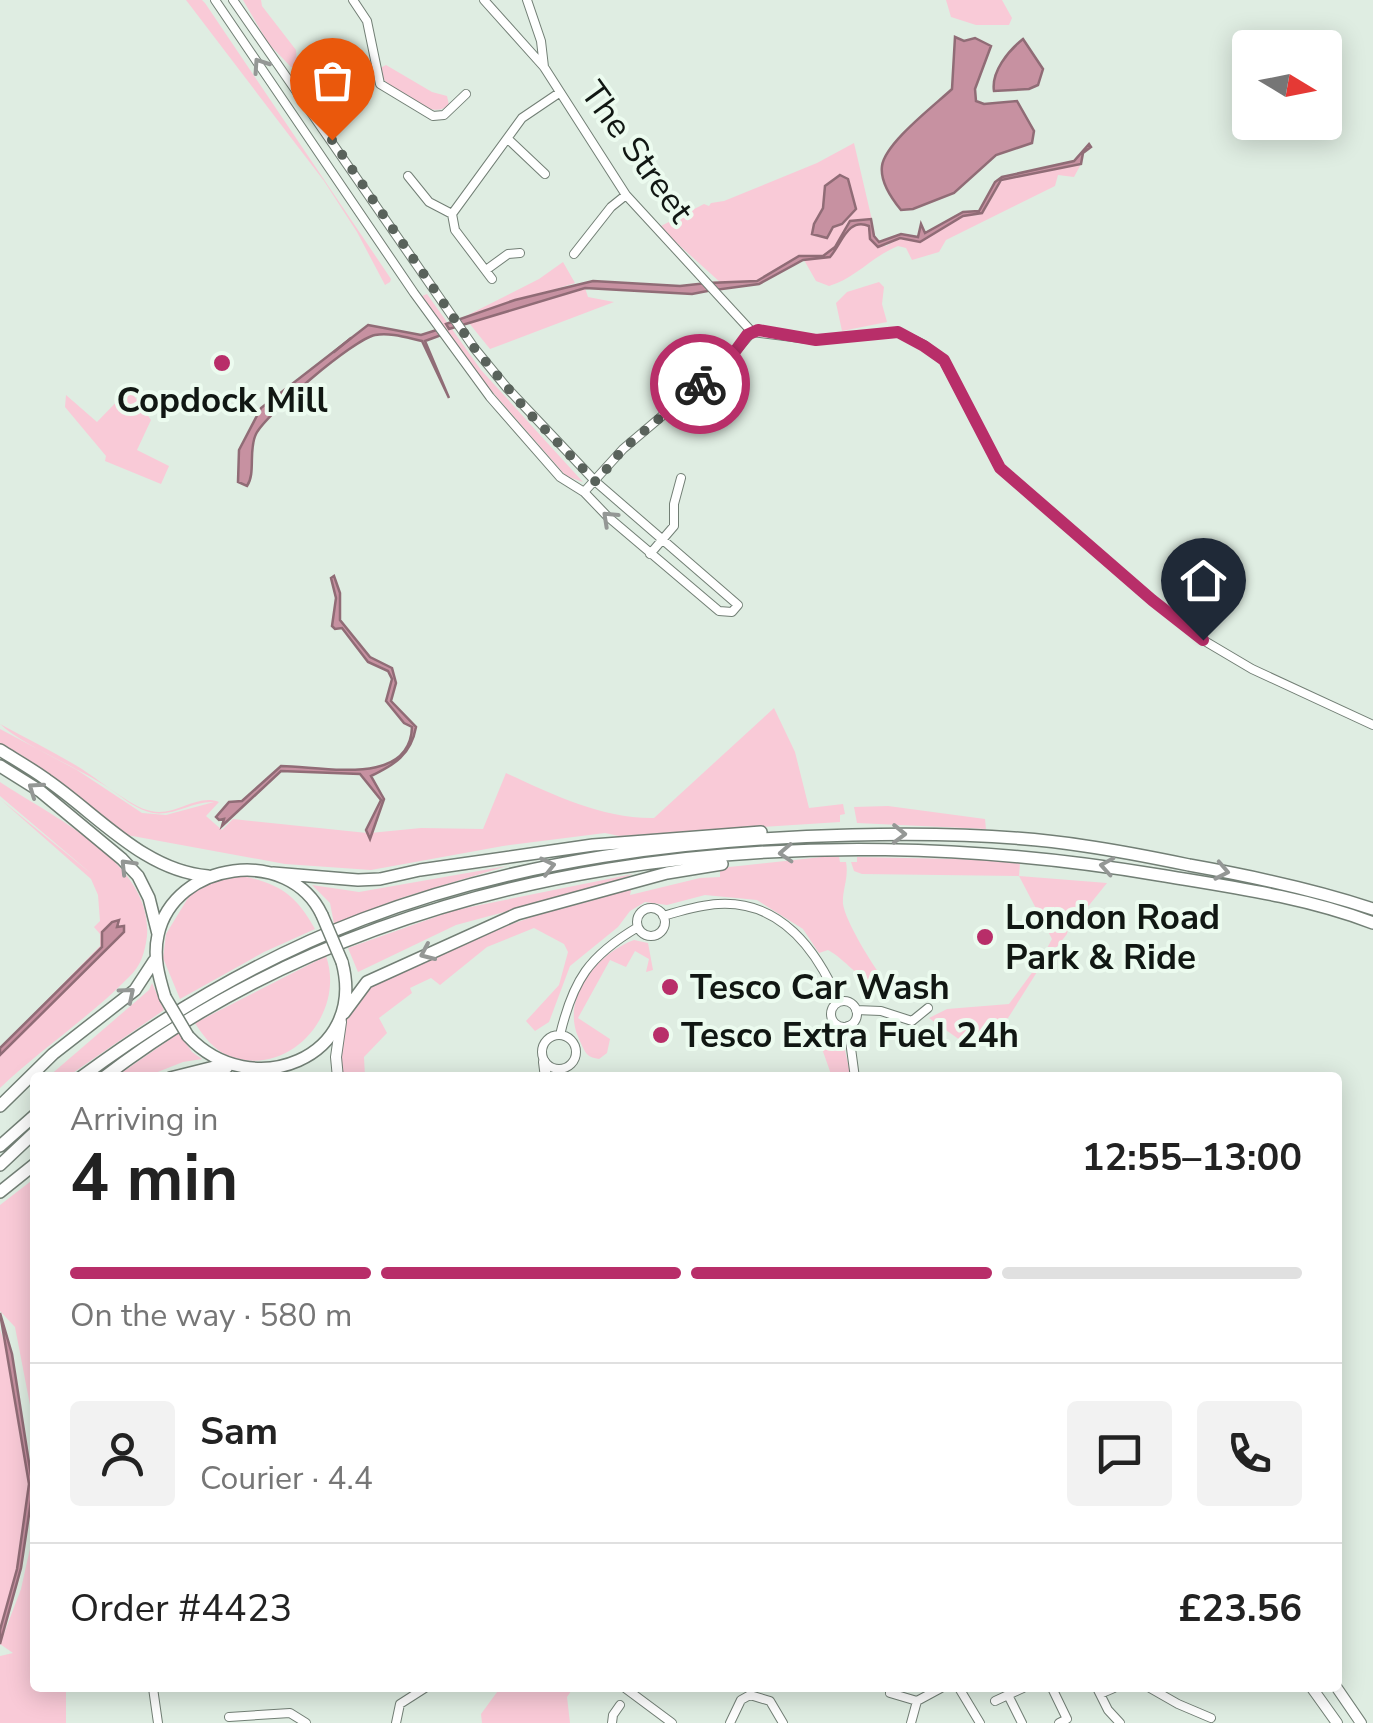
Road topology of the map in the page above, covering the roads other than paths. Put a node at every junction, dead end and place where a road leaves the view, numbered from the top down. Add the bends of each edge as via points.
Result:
1 (216, 0) edge
2 (233, 0) edge
3 (354, 0) edge
4 (484, 0) edge
5 (528, 0) edge
6 (537, 26) junction
7 (519, 36) junction
8 (544, 67) junction
9 (559, 93) junction
10 (466, 94) dead end
11 (449, 96) dead end
12 (458, 103) junction
13 (509, 140) junction
14 (545, 174) dead end
15 (408, 176) dead end
16 (626, 196) junction
17 (452, 214) junction
18 (520, 252) dead end
19 (574, 254) dead end
20 (486, 270) junction
21 (492, 279) dead end
22 (752, 332) junction
23 (681, 478) dead end
24 (596, 482) junction
25 (664, 488) dead end
26 (677, 491) junction
27 (584, 492) junction
28 (661, 540) junction
29 (650, 554) junction
30 (1373, 725) edge
31 (0, 750) edge
32 (0, 766) edge
33 (802, 836) junction
34 (755, 854) junction
35 (274, 873) junction
36 (208, 876) junction
37 (1373, 909) edge
38 (663, 916) junction
39 (1373, 923) edge
40 (638, 927) junction
41 (158, 934) junction
42 (156, 958) junction
43 (839, 1002) junction
44 (928, 1008) dead end
45 (856, 1010) junction
46 (342, 1017) junction
47 (848, 1026) junction
48 (560, 1036) junction
49 (544, 1062) junction
50 (236, 1067) junction
51 (251, 1070) junction
52 (34, 1072) edge
53 (88, 1072) edge
54 (112, 1072) edge
55 (194, 1072) edge
56 (258, 1072) edge
57 (337, 1072) edge
58 (545, 1072) edge
59 (855, 1072) edge
60 (30, 1076) edge
61 (0, 1106) edge
62 (30, 1119) edge
63 (30, 1137) edge
64 (0, 1146) edge
65 (0, 1164) edge
66 (30, 1168) edge
67 (0, 1192) edge
68 (154, 1692) edge
69 (419, 1692) edge
70 (630, 1692) edge
71 (934, 1692) edge
72 (961, 1692) edge
73 (1014, 1692) edge
74 (1054, 1692) edge
75 (1099, 1692) edge
76 (1157, 1692) edge
77 (1315, 1692) edge
78 (1339, 1692) edge
79 (890, 1693) dead end
80 (1008, 1695) junction
81 (302, 1701) dead end
82 (917, 1701) junction
83 (994, 1702) dead end
84 (620, 1705) dead end
85 (1108, 1710) junction
86 (296, 1714) junction
87 (229, 1717) dead end
88 (1210, 1718) dead end
89 (1067, 1719) edge
90 (158, 1723) edge
91 (306, 1723) edge
92 (396, 1723) edge
93 (612, 1723) edge
94 (672, 1723) edge
95 (730, 1723) edge
96 (783, 1723) edge
97 (912, 1723) edge
98 (980, 1723) edge
99 (1022, 1723) edge
100 (1109, 1723) edge
101 (1120, 1723) edge
102 (1338, 1723) edge
103 (1361, 1723) edge

27 -> 1 street via 560,476 472,376
2 - 24 street via 463,332
3 - 12 street via 367,20 380,84 433,116
4 - 7 street, The Street
5 - 6 street
6 - 7 street
6 - 8 street
7 - 8 street, The Street
8 - 9 street, The Street
9 - 13 street via 522,118
9 - 16 street, The Street
10 - 12 street
11 - 12 street
13 - 14 street
13 - 17 street
15 - 17 street via 429,202
16 - 19 street
16 - 22 street, The Street
17 - 20 street via 455,230
18 - 20 street
20 - 21 street
22 - 24 street via 728,361 623,449
22 - 30 street via 816,340 898,332 924,346 944,360 1000,468 1152,600 1252,669
23 - 26 street
24 - 27 street
24 - 28 street
25 - 26 street
26 - 28 street via 674,526
29 -> 27 street
28 - 29 street
28 - 29 street via 738,605 722,613
31 - 36 highway via 146,854 186,874
41 -> 32 highway via 138,876 40,791
33 - 35 highway via 768,832 593,844 380,879
33 -> 37 highway via 971,836 1082,845 1260,878
53 -> 33 highway via 216,988 366,918 557,863
39 -> 34 highway via 1265,893 1081,862 891,850
34 -> 46 highway via 517,914 366,982
34 - 54 highway via 550,880 377,928 227,997
35 - 36 highway
35 - 46 highway, bridge via 304,890 322,915 342,962
36 - 41 highway via 176,902
38 - 40 street via 644,911
38 - 40 street via 656,935
38 - 43 street via 731,904 770,915 812,952
40 - 48 street via 582,973
41 - 42 highway
42 - 50 highway, bridge via 165,997 188,1036
52 -> 42 highway via 135,990
43 - 45 street
43 - 47 street via 832,1018
44 - 45 street via 912,1020
45 - 47 street
46 - 51 highway via 292,1064
46 - 57 main road
47 - 59 street
48 - 49 street via 543,1046
48 - 49 street via 573,1044 574,1059 562,1069
49 - 58 main road
50 - 51 highway
50 - 55 highway
51 - 56 main road
61 -> 60 highway
62 - 64 highway
63 - 65 highway
66 - 67 highway
68 - 90 street
69 - 92 street via 400,1704
70 - 94 street
71 - 82 street
72 - 98 street
73 - 80 street
74 - 89 street
75 - 85 street
76 - 88 street
77 - 102 main road
78 - 103 main road
79 - 82 street
80 - 83 street
80 - 99 street
81 - 86 street
82 - 97 street
84 - 93 street
85 - 100 street
85 - 101 street
86 - 87 street
86 - 91 street
95 - 96 street via 750,1695 770,1701

